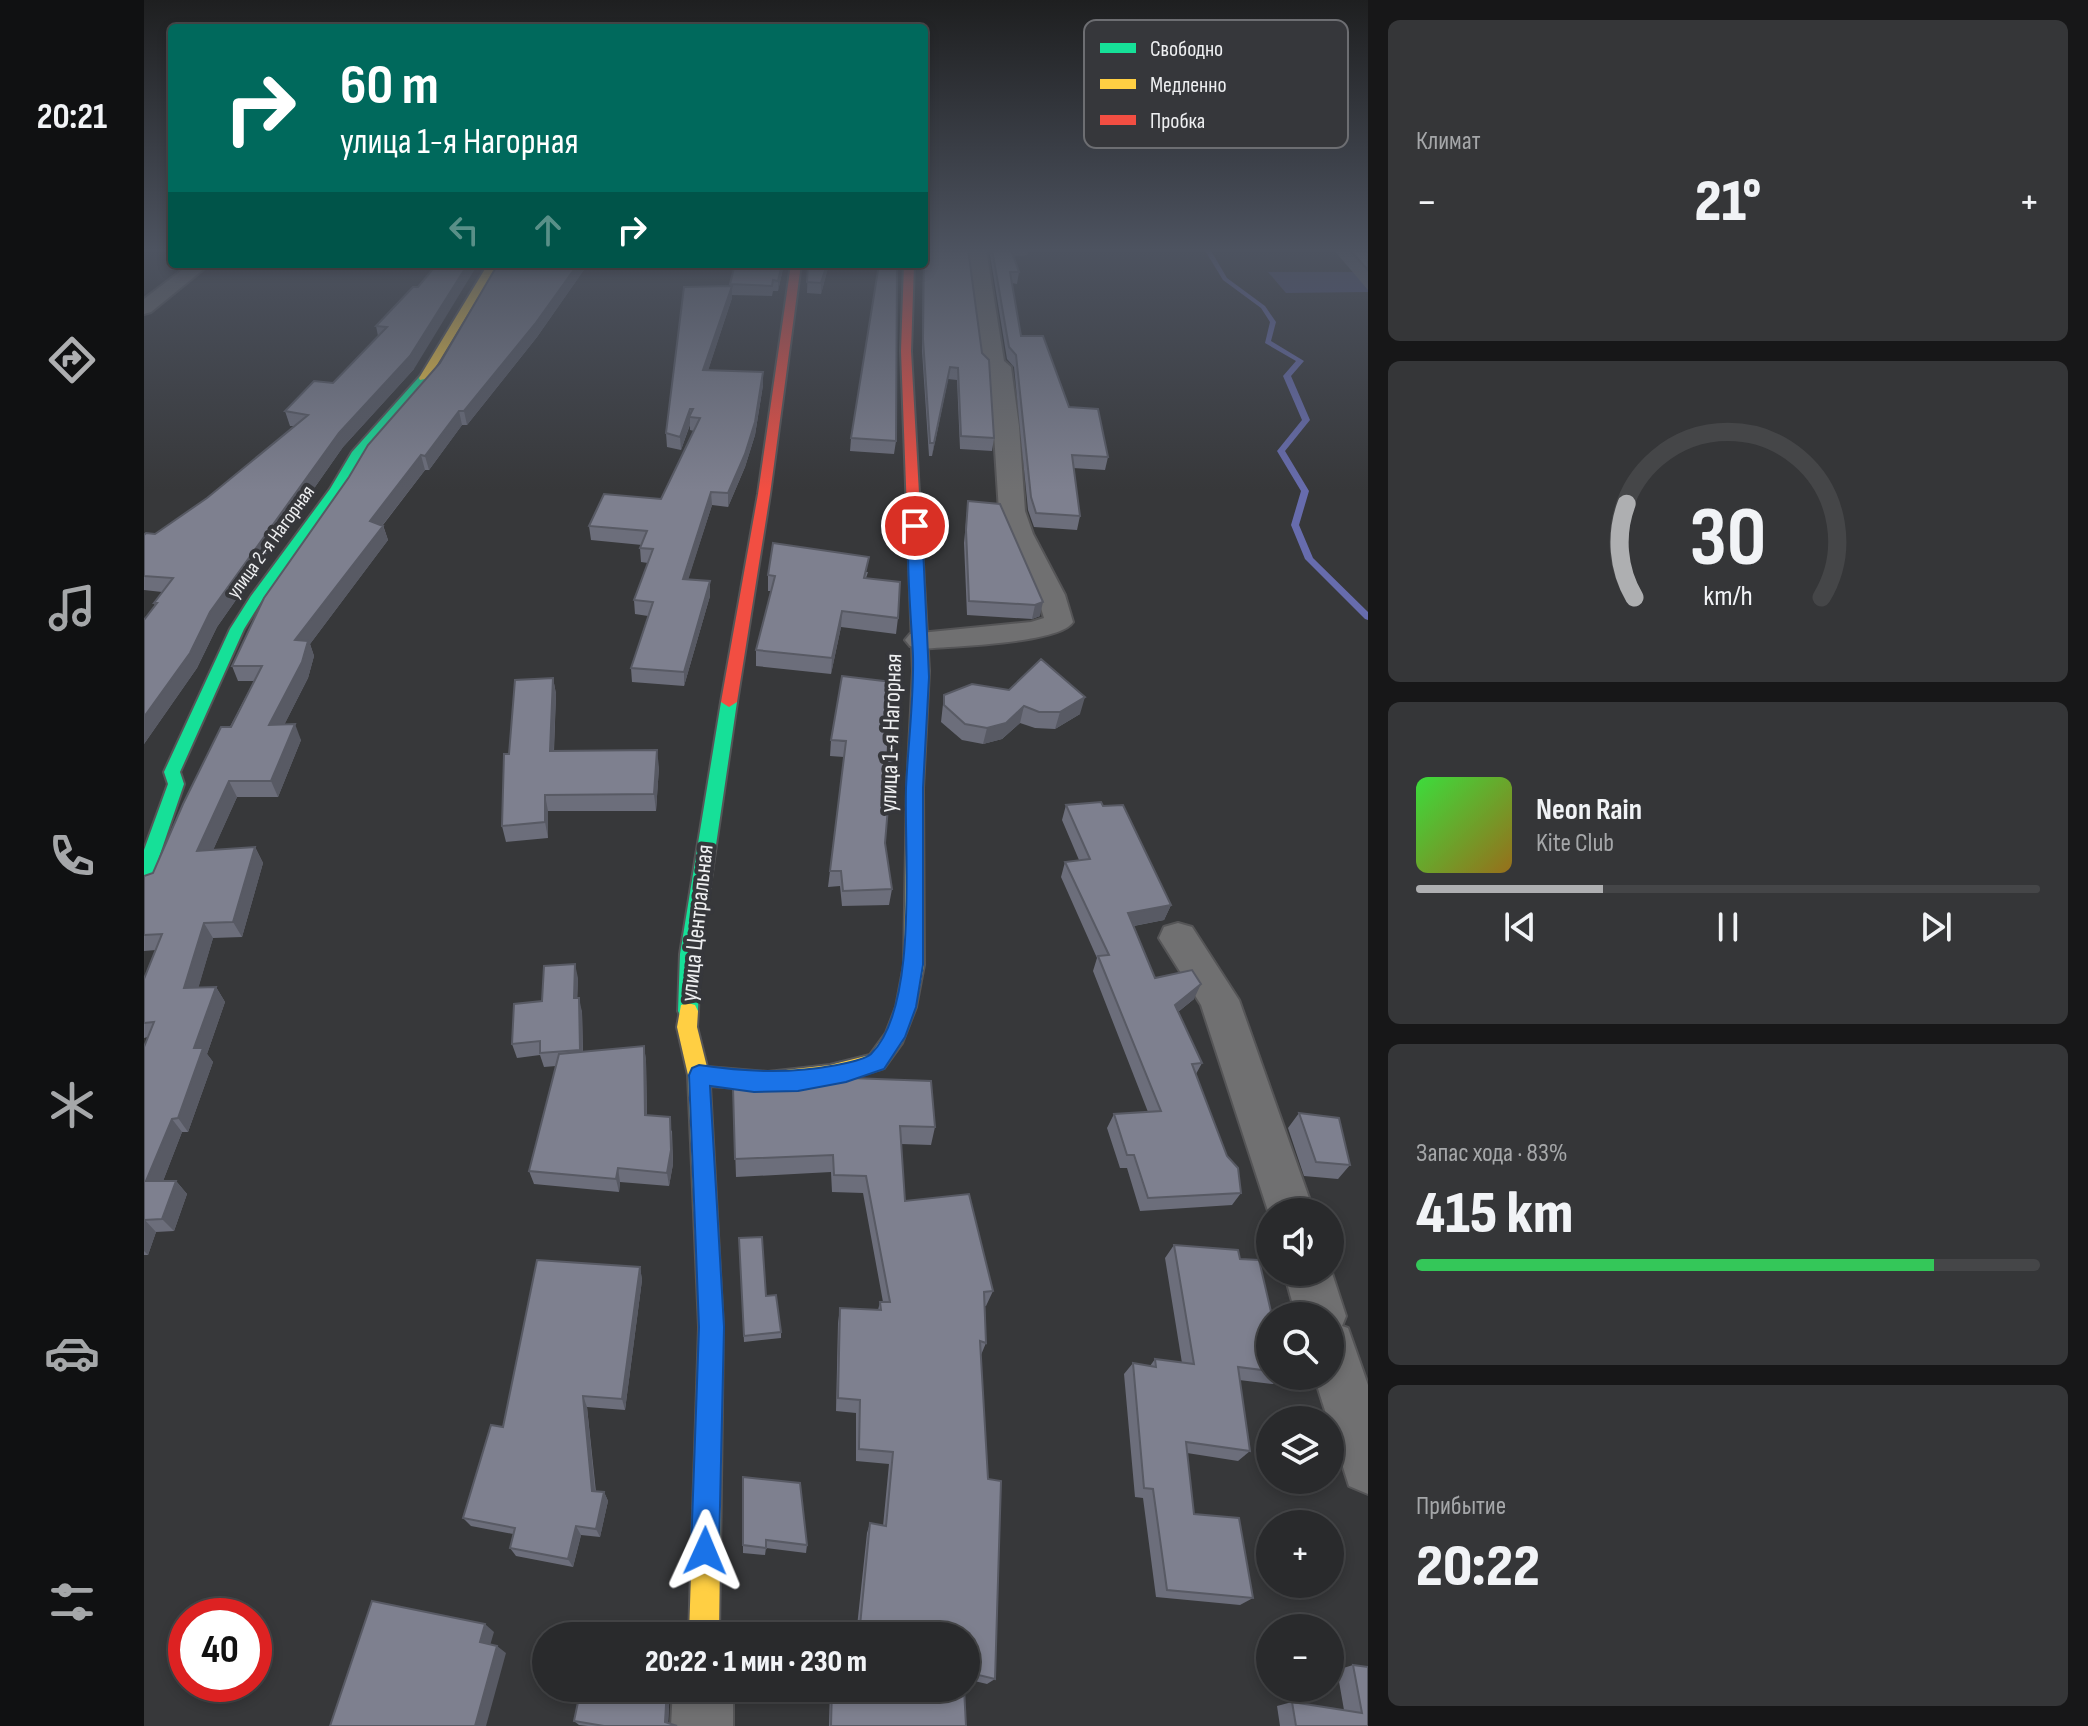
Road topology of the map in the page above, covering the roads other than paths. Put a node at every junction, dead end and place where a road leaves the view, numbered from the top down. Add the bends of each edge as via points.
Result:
1 (454, 330) edge
2 (787, 330) edge
3 (907, 330) edge
4 (989, 330) edge
5 (920, 640) junction
6 (144, 875) edge
7 (1178, 938) dead end
8 (699, 1075) junction
9 (1286, 1198) edge
10 (1344, 1390) edge
11 (1368, 1467) edge
12 (704, 1622) edge
13 (703, 1702) edge
14 (702, 1726) edge

1 - 6 street, улица 2-я Нагорная via 427,375 356,455 237,629 172,772 176,784
2 - 8 street, улица Центральная via 690,954 687,1027
3 - 5 street, улица 1-я Нагорная
4 - 5 street via 1005,400 1012,507 1031,558 1050,588 1059,622 1034,630
5 - 8 street, улица 1-я Нагорная via 914,965 895,1037 877,1062 798,1082 754,1083
7 - 9 street via 1219,1000
8 - 12 street, улица Центральная via 711,1327
10 - 11 street
13 - 14 street

